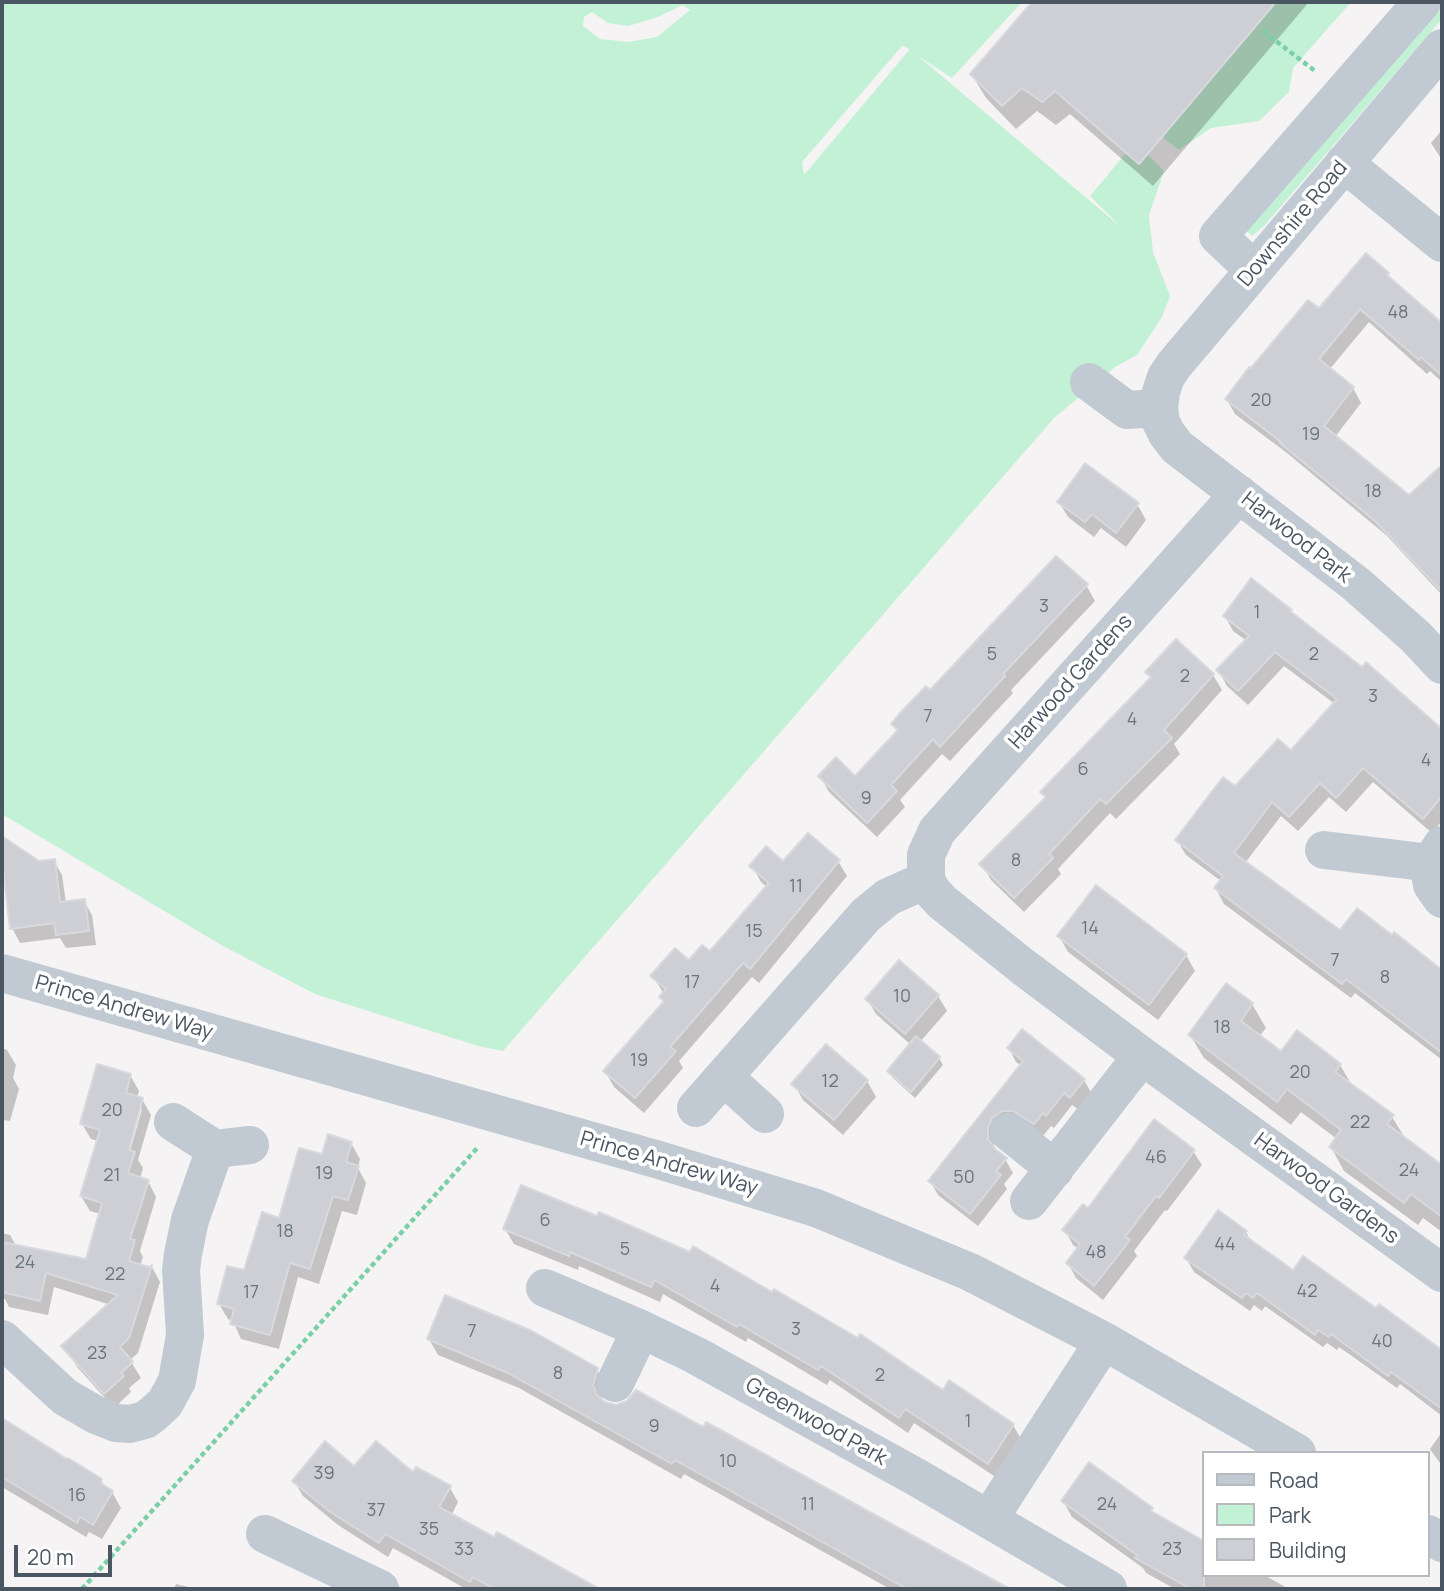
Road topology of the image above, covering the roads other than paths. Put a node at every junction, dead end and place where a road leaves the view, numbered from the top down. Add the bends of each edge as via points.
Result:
1 (1422, 2) edge
2 (1442, 48) edge
3 (1344, 163) junction
4 (1442, 243) edge
5 (1254, 270) junction
6 (1089, 382) dead end
7 (1159, 408) junction
8 (1239, 494) junction
9 (1442, 665) edge
10 (1324, 850) dead end
11 (1437, 854) edge
12 (926, 880) junction
13 (1442, 899) edge
14 (2, 972) edge
15 (1142, 1056) junction
16 (724, 1077) junction
17 (696, 1108) dead end
18 (765, 1114) dead end
19 (173, 1122) dead end
20 (1009, 1132) dead end
21 (1055, 1168) junction
22 (1029, 1201) dead end
23 (1442, 1273) edge
24 (545, 1287) dead end
25 (641, 1329) junction
26 (2, 1339) edge
27 (1104, 1341) junction
28 (615, 1383) dead end
29 (1294, 1451) edge
30 (989, 1519) junction
31 (265, 1534) dead end
32 (380, 1589) edge
33 (1108, 1589) edge

1 - 5 street via 1218,236
2 - 3 street, Downshire Road
3 - 4 street
3 - 5 street, Downshire Road
5 - 7 street, Downshire Road via 1174,365 1166,377
6 - 7 street via 1127,410
7 - 8 street, Harwood Park via 1167,434 1177,447
8 - 9 street, Harwood Park via 1356,584
8 - 12 street, Harwood Gardens via 937,831 926,855
10 - 11 street
11 - 13 street via 1431,881
12 - 15 street, Harwood Gardens via 942,902
12 - 16 street via 876,906
14 - 27 street, Prince Andrew Way via 816,1208 970,1272
15 - 21 street
15 - 23 street, Harwood Gardens
16 - 17 street
16 - 18 street
19 - 26 street via 233,1147 190,1220 181,1270 185,1335 177,1381 165,1403 145,1420 116,1423 65,1397
20 - 21 street
21 - 22 street
24 - 25 street, Greenwood Park
25 - 28 street
25 - 30 street, Greenwood Park
27 - 29 street, Prince Andrew Way
27 - 30 street
30 - 33 street, Greenwood Park
31 - 32 street

